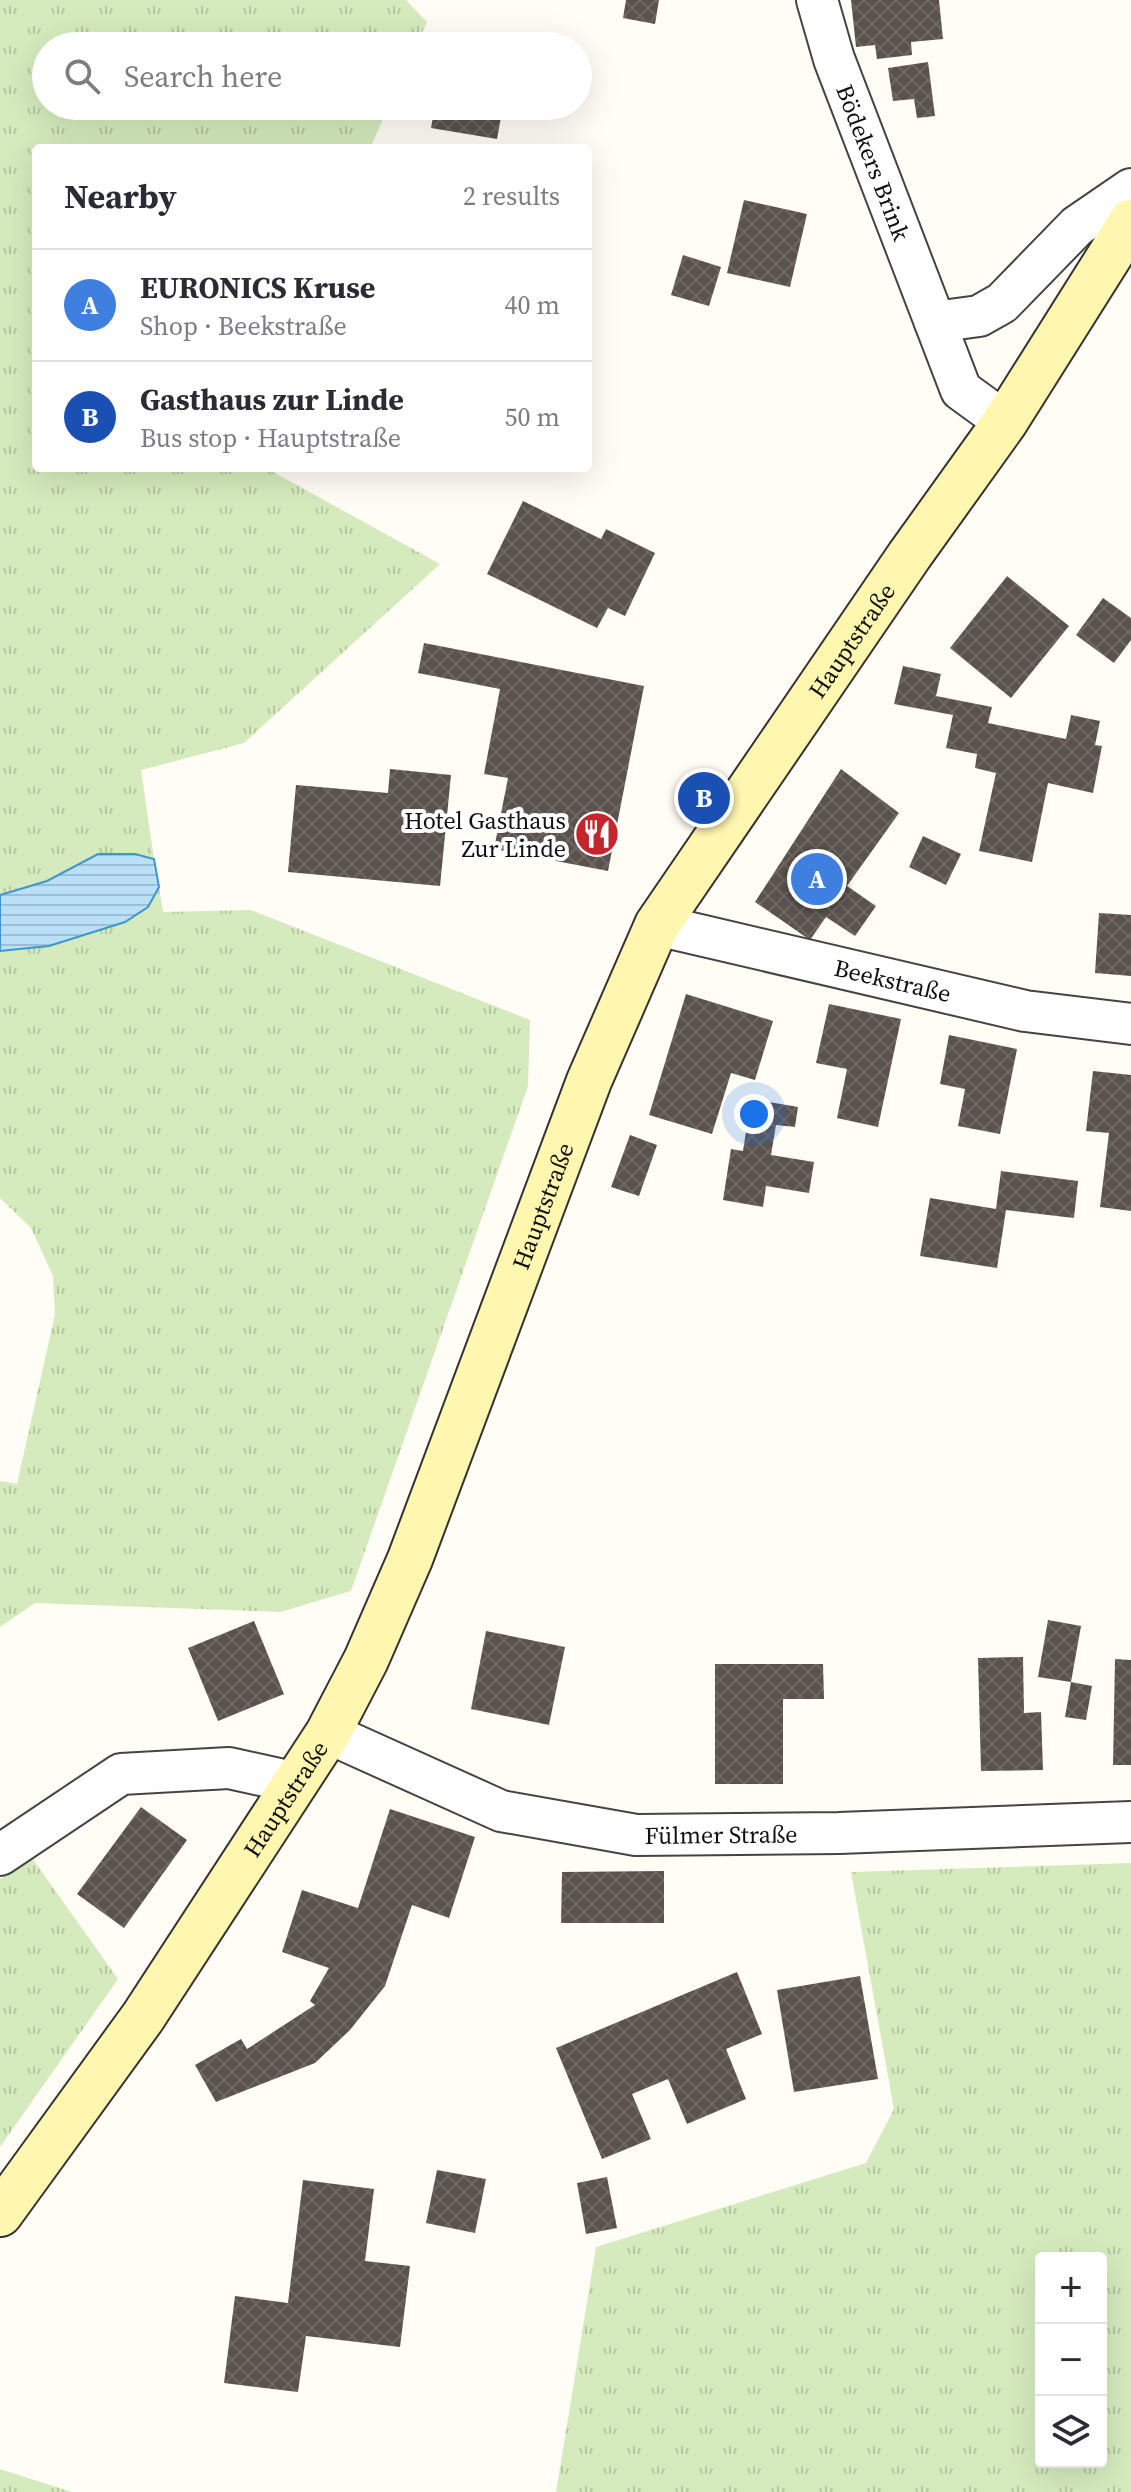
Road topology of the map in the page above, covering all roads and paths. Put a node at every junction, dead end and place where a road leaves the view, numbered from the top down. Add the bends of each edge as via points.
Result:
1 (817, 0) edge
2 (1131, 189) edge
3 (1131, 222) edge
4 (935, 322) junction
5 (1005, 422) junction
6 (657, 925) junction
7 (1131, 1024) edge
8 (328, 1733) junction
9 (297, 1783) junction
10 (1131, 1822) edge
11 (0, 1855) edge
12 (0, 2214) edge

1 - 4 street, Bödekers Brink via 834,59
2 - 4 street via 1077,226 1002,303 979,316
3 - 5 main road, Hauptstraße
4 - 5 street, Bödekers Brink via 961,390
5 - 6 main road, Hauptstraße
6 - 7 street, Beekstraße via 1025,1011
6 - 8 main road, Hauptstraße via 589,1081 410,1559
8 - 9 main road, Hauptstraße
8 - 10 street, Fülmer Straße via 501,1811 636,1835
9 - 11 street via 229,1768 121,1774
9 - 12 main road, Hauptstraße via 143,2017

